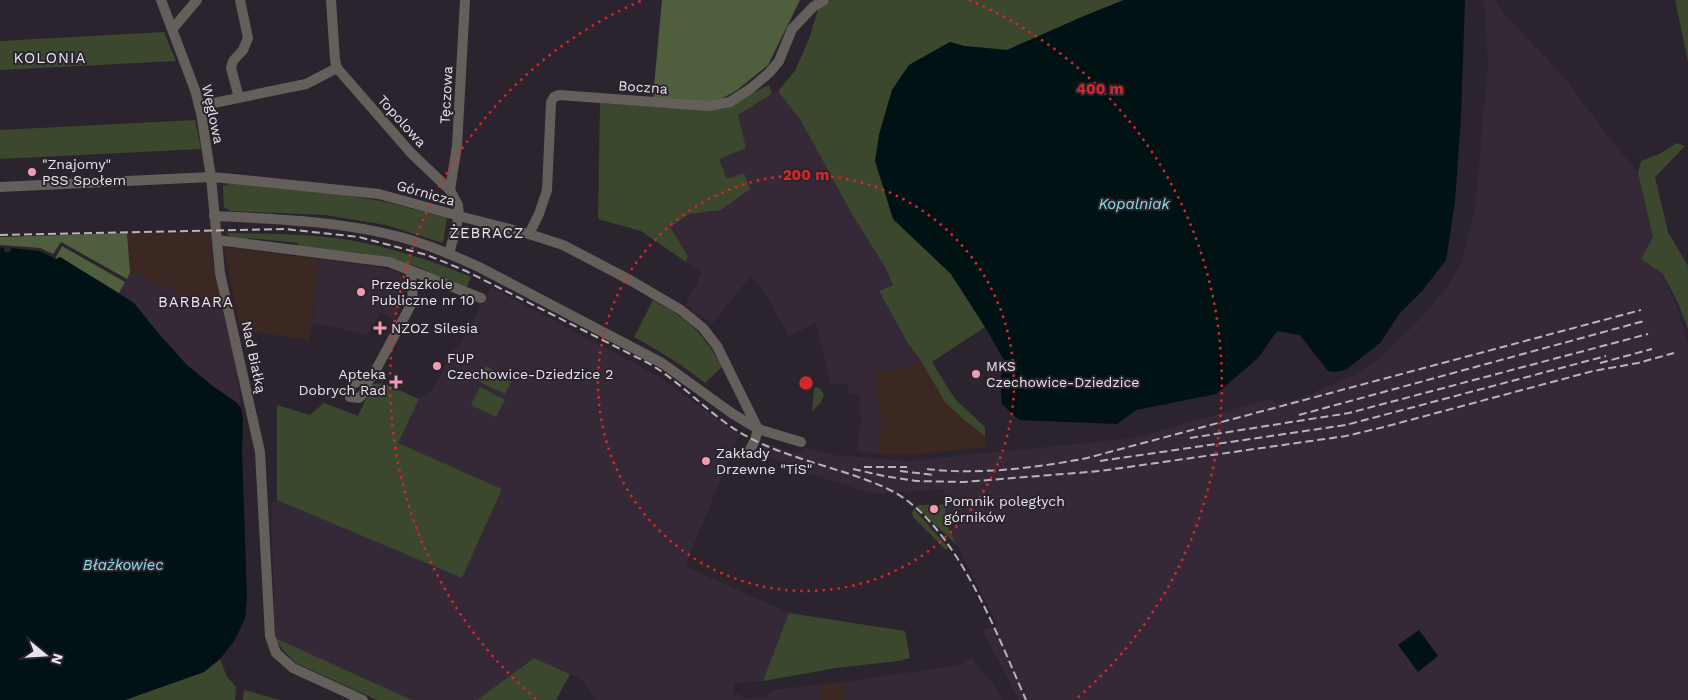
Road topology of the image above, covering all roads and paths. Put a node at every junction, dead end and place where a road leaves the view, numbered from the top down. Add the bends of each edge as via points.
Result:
1 (161, 0) edge
2 (197, 0) edge
3 (240, 0) edge
4 (331, 0) edge
5 (465, 0) edge
6 (824, 0) edge
7 (171, 27) junction
8 (337, 68) junction
9 (239, 98) junction
10 (199, 106) junction
11 (211, 177) junction
12 (0, 187) edge
13 (450, 190) junction
14 (214, 216) junction
15 (459, 216) junction
16 (528, 234) junction
17 (217, 240) junction
18 (450, 254) junction
19 (411, 271) junction
20 (481, 298) dead end
21 (370, 377) dead end
22 (758, 429) junction
23 (801, 442) dead end
24 (749, 452) dead end
25 (363, 700) edge

1 - 7 street, Węglowa
2 - 7 street
3 - 9 street via 248,38 231,68
4 - 8 street
5 - 13 street, Tęczowa via 457,146
6 - 16 street, Boczna via 792,29 779,62 769,73 730,102 709,106 554,97 551,102 547,190
7 - 10 street, Węglowa
8 - 9 street via 306,84
8 - 13 street, Topolowa via 411,153
9 - 10 street
10 - 11 street, Węglowa
11 - 12 street, Górnicza
11 - 14 street, Węglowa
11 - 15 street, Górnicza via 378,194
13 - 15 street, Topolowa via 458,205
14 - 17 street, Węglowa
14 - 18 street via 354,227 404,238
15 - 16 street, Górnicza
15 - 18 street
16 - 22 street, Górnicza via 563,244 681,310 703,328 718,346
17 - 19 street via 360,257 389,262
17 - 25 street, Nad Białką via 220,273 262,463 270,636 276,653 292,668
18 - 22 street via 662,363
19 - 20 street
19 - 21 street via 413,301
22 - 23 street
22 - 24 street

